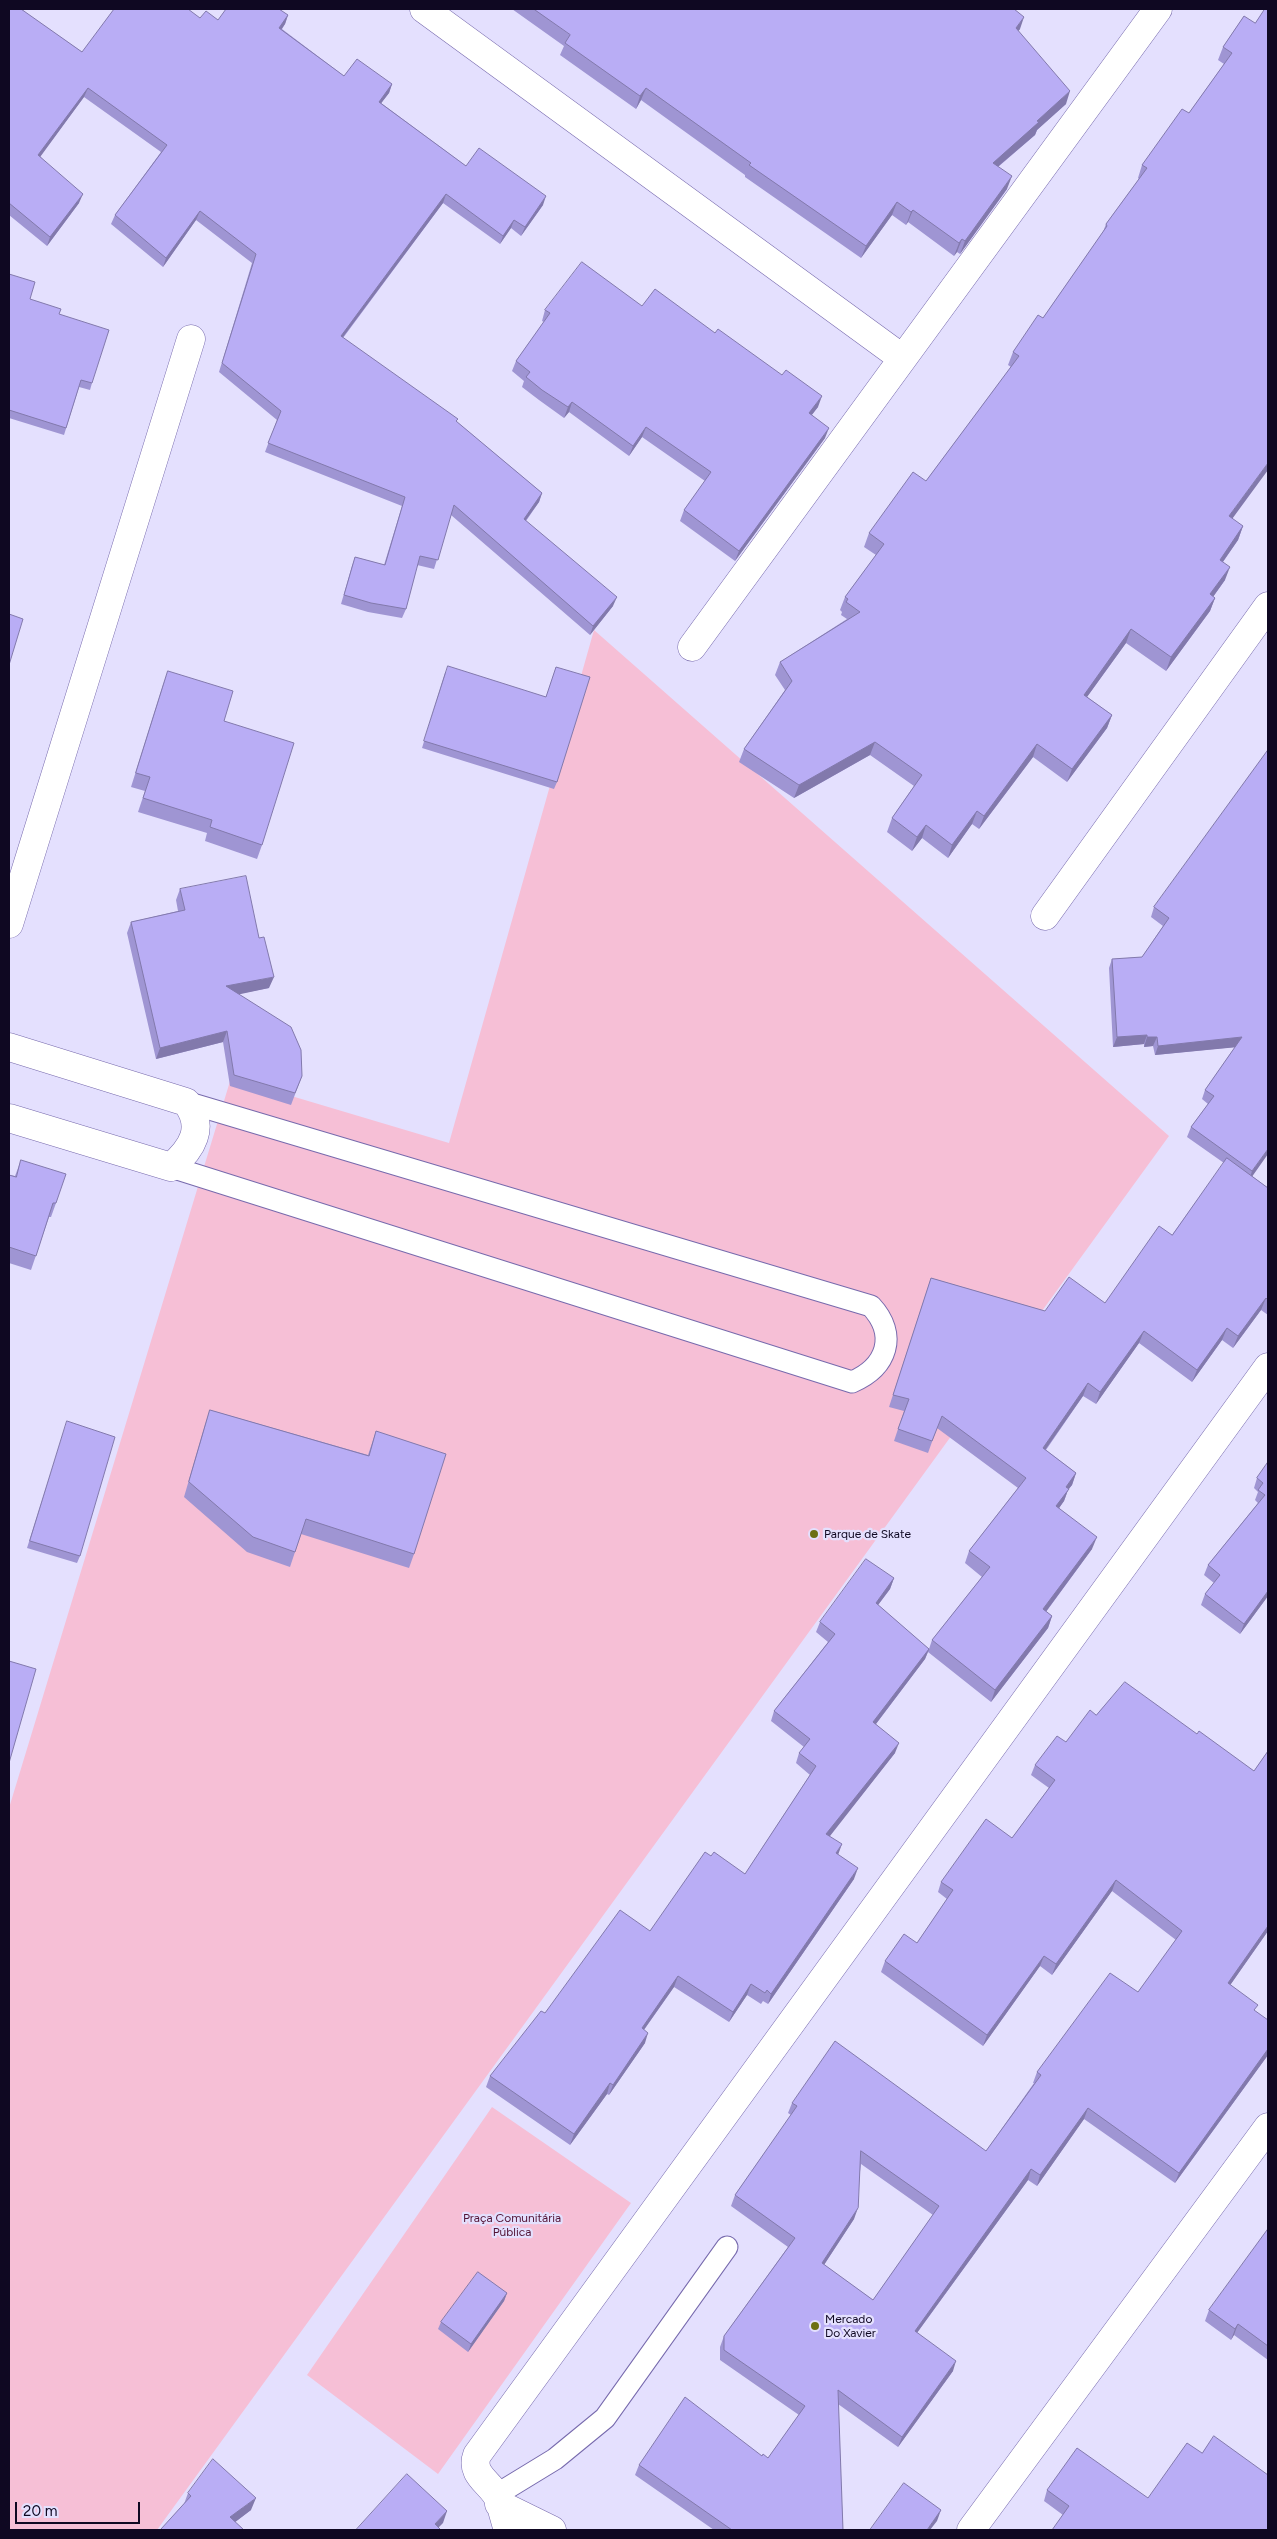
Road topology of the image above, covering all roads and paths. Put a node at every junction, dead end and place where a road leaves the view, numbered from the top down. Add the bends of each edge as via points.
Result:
1 (424, 9) edge
2 (1158, 9) edge
3 (191, 339) dead end
4 (902, 358) junction
5 (1268, 606) edge
6 (692, 647) dead end
7 (1045, 916) dead end
8 (9, 924) edge
9 (9, 1047) edge
10 (186, 1102) junction
11 (9, 1118) edge
12 (171, 1167) junction
13 (1268, 1367) edge
14 (1268, 2126) edge
15 (727, 2247) dead end
16 (498, 2499) junction
17 (508, 2530) edge
18 (552, 2530) edge
19 (971, 2530) edge

1 - 4 street
2 - 4 street
3 - 8 street
4 - 6 street
5 - 7 street
9 - 10 street
10 - 12 street via 195,1113 196,1132 188,1153
10 - 12 lane via 871,1306 880,1315 884,1326 887,1339 884,1353 866,1376 852,1382
11 - 12 street
13 - 16 street via 477,2455 477,2472
14 - 19 street
15 - 16 lane via 606,2418 555,2460
16 - 17 street
16 - 18 street

